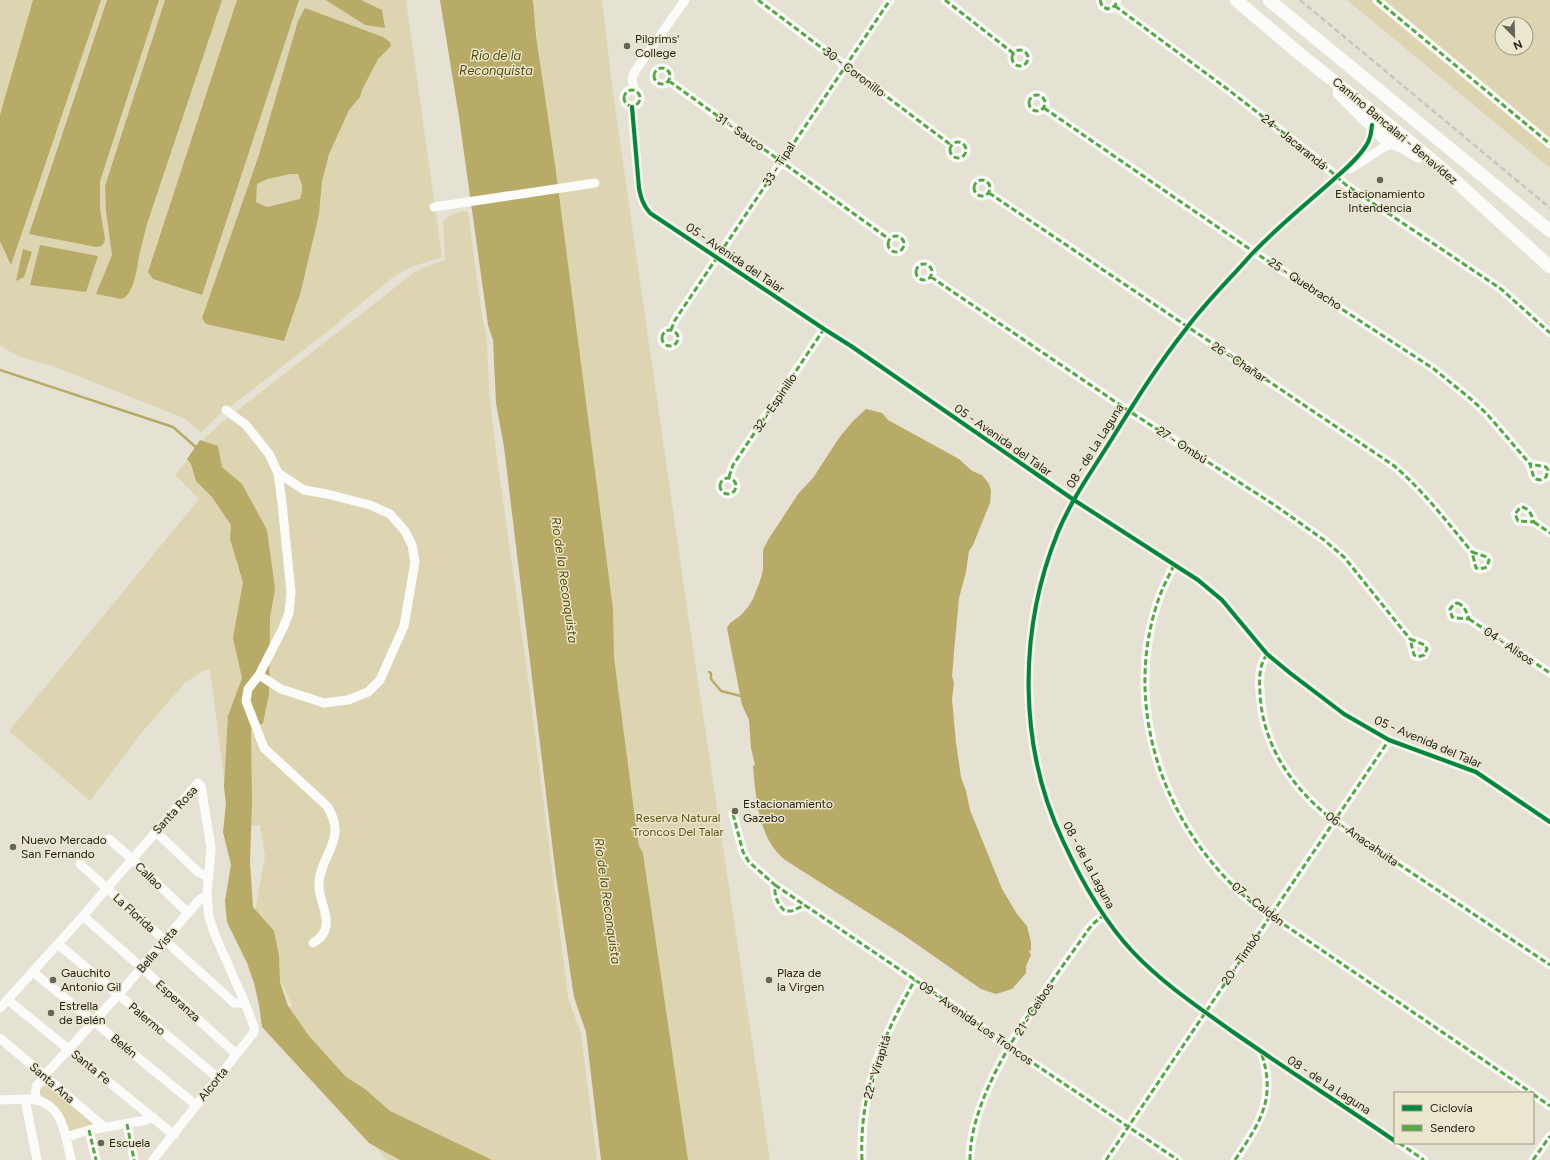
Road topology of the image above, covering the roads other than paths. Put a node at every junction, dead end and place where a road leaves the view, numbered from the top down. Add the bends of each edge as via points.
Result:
1 (686, 0) edge
2 (758, 0) edge
3 (890, 0) edge
4 (945, 0) edge
5 (1100, 0) edge
6 (1236, 0) edge
7 (1269, 0) edge
8 (1378, 0) edge
9 (1116, 3) edge
10 (1014, 53) dead end
11 (1301, 55) junction
12 (845, 65) junction
13 (669, 81) dead end
14 (1044, 108) dead end
15 (1372, 125) junction
16 (1392, 144) junction
17 (1550, 144) edge
18 (951, 145) dead end
19 (781, 161) junction
20 (1447, 173) junction
21 (1336, 177) junction
22 (595, 183) dead end
23 (989, 193) dead end
24 (434, 206) dead end
25 (1550, 232) edge
26 (889, 239) dead end
27 (1254, 252) junction
28 (717, 259) junction
29 (1550, 267) edge
30 (931, 277) dead end
31 (1186, 327) junction
32 (824, 329) junction
33 (671, 330) dead end
34 (1550, 333) edge
35 (226, 410) dead end
36 (1129, 410) junction
37 (1530, 464) dead end
38 (278, 473) junction
39 (729, 477) dead end
40 (1074, 500) junction
41 (1534, 522) dead end
42 (1550, 533) edge
43 (1472, 552) dead end
44 (1174, 565) junction
45 (1468, 618) dead end
46 (1410, 639) dead end
47 (1268, 654) junction
48 (1550, 674) edge
49 (259, 675) junction
50 (1389, 740) junction
51 (733, 814) dead end
52 (1334, 821) junction
53 (1550, 822) edge
54 (156, 832) junction
55 (109, 839) dead end
56 (132, 859) junction
57 (80, 864) dead end
58 (208, 877) junction
59 (775, 885) junction
60 (107, 888) junction
61 (207, 895) junction
62 (806, 905) junction
63 (188, 913) junction
64 (1104, 915) junction
65 (82, 916) junction
66 (1270, 916) junction
67 (165, 940) junction
68 (313, 943) dead end
69 (58, 944) junction
70 (1550, 965) edge
71 (141, 968) junction
72 (33, 972) junction
73 (915, 980) junction
74 (118, 994) junction
75 (8, 1000) junction
76 (245, 1003) junction
77 (0, 1008) edge
78 (1205, 1012) junction
79 (94, 1021) junction
80 (0, 1038) edge
81 (1010, 1047) junction
82 (69, 1049) junction
83 (1261, 1052) junction
84 (236, 1054) junction
85 (44, 1076) junction
86 (218, 1078) junction
87 (1531, 1092) edge
88 (1534, 1094) edge
89 (35, 1098) junction
90 (25, 1099) junction
91 (0, 1100) edge
92 (196, 1105) junction
93 (1550, 1106) edge
94 (153, 1117) junction
95 (128, 1124) junction
96 (104, 1127) junction
97 (1129, 1127) junction
98 (90, 1130) junction
99 (174, 1135) junction
100 (1550, 1136) edge
101 (66, 1137) junction
102 (1394, 1140) edge
103 (1400, 1144) edge
104 (37, 1160) edge
105 (71, 1160) edge
106 (96, 1160) edge
107 (134, 1160) edge
108 (153, 1160) edge
109 (862, 1160) edge
110 (970, 1160) edge
111 (1106, 1160) edge
112 (1178, 1160) edge
113 (1235, 1160) edge
114 (1424, 1160) edge
115 (1533, 1160) edge

1 - 28 street, 05 - Avenida del Talar via 635,71 632,78 634,90 626,93 624,98 625,103 632,107 639,188 644,206
2 - 12 street, 30 - Coronillo
3 - 12 street, 33 - Tipal
4 - 10 street
5 - 9 street, 24 - Jacarandá via 1104,8 1110,9
6 - 11 main road, Camino Bancalari - Benavídez
7 - 25 main road, Camino Bancalari - Benavídez
8 - 17 street
9 - 21 street, 24 - Jacarandá via 1230,90
11 - 15 main road
11 - 20 main road, Camino Bancalari - Benavídez via 1385,120
12 - 18 street, 30 - Coronillo
12 - 19 street, 33 - Tipal
13 - 19 street, 31 - Sauco
14 - 27 street, 25 - Quebracho
15 - 16 main road via 1380,136
15 - 21 street, 08 - de La Laguna via 1367,144
16 - 20 main road via 1403,147
16 - 21 street, 08 - de La Laguna
19 - 26 street, 31 - Sauco
19 - 28 street, 33 - Tipal
20 - 29 main road, Camino Bancalari - Benavídez
21 - 27 street, 08 - de La Laguna
21 - 34 street, 24 - Jacarandá via 1501,289
22 - 24 street
23 - 31 street, 26 - Chañar
27 - 31 street, 08 - de La Laguna
27 - 37 street, 25 - Quebracho via 1373,328 1458,387 1487,414
28 - 32 street, 05 - Avenida del Talar
28 - 33 street, 33 - Tipal via 675,320
30 - 36 street, 27 - Ombú
31 - 36 street, 08 - de La Laguna
31 - 43 street, 26 - Chañar via 1393,465 1428,500
32 - 39 street, 32 - Espinillo via 733,465
32 - 40 street, 05 - Avenida del Talar
35 - 38 street via 246,425 269,454
36 - 40 street, 08 - de La Laguna
36 - 46 street, 27 - Ombú via 1333,546
38 - 49 street via 290,592 289,613
38 - 49 street via 304,490 370,505 390,514 405,531 412,545 415,562 404,626 380,680 368,692 348,700 324,703 281,689
40 - 44 street, 05 - Avenida del Talar
40 - 64 street, 08 - de La Laguna via 1056,537 1037,596 1028,667 1030,709 1039,771 1053,819 1070,856
41 - 42 street
44 - 47 street, 05 - Avenida del Talar via 1215,594
44 - 66 street, 07 - Caldén via 1157,603 1147,648 1146,701 1155,756 1168,791 1190,833 1224,877
45 - 48 street, 04 - Alisos
47 - 50 street, 05 - Avenida del Talar via 1344,714
47 - 52 street, 06 - Anacahuita via 1262,662 1259,682 1262,715 1268,736 1294,782
49 - 68 street via 248,689 246,701 264,748 327,806 333,817 335,829 332,843 319,875 318,886 326,919 325,930
50 - 52 street, 20 - Timbó
50 - 53 street, 05 - Avenida del Talar via 1476,772
51 - 59 street, 09 - Avenida Los Troncos via 743,852 749,862
52 - 66 street, 20 - Timbó
52 - 70 street, 06 - Anacahuita
54 - 56 street, Santa Rosa
54 - 58 street via 198,872
54 - 58 street, Santa Rosa via 198,783 201,786 211,848
55 - 56 street, Callao
56 - 60 street, Santa Rosa
56 - 63 street, Callao
57 - 60 street, La Florida
58 - 61 street, Santa Rosa
59 - 62 street, 09 - Avenida Los Troncos
59 - 62 street via 778,903 785,911
60 - 65 street, Santa Rosa
60 - 67 street, La Florida
61 - 63 street, Bella Vista
61 - 76 street, Santa Rosa via 213,930
62 - 73 street, 09 - Avenida Los Troncos
63 - 67 street, Bella Vista
64 - 78 street, 08 - de La Laguna via 1146,964 1184,998
64 - 81 street, 21 - Ceibos via 1088,930
65 - 69 street, Santa Rosa
65 - 71 street, Esperanza
66 - 78 street, 20 - Timbó
66 - 87 street, 07 - Caldén
67 - 71 street, Bella Vista
67 - 76 street, La Florida via 234,1003
69 - 72 street, Santa Rosa
69 - 74 street, Palermo
71 - 74 street, Bella Vista
71 - 84 street, Esperanza
72 - 75 street, Santa Rosa
72 - 79 street, Belén
73 - 81 street, 09 - Avenida Los Troncos
73 - 109 street, 22 - Virapitá via 885,1036 873,1074 863,1123
74 - 79 street, Bella Vista
74 - 86 street, Palermo
75 - 77 street, Santa Rosa
75 - 82 street, Santa Fe
76 - 84 street, Alcorta via 254,1032
78 - 83 street, 08 - de La Laguna
78 - 97 street, 20 - Timbó
79 - 82 street, Bella Vista
79 - 92 street, Belén
80 - 85 street, Santa Ana
81 - 97 street, 09 - Avenida Los Troncos
81 - 110 street, 21 - Ceibos via 983,1099 973,1129
82 - 85 street, Bella Vista
82 - 94 street, Santa Fe
83 - 102 street, 08 - de La Laguna
83 - 113 street via 1268,1079 1266,1103 1257,1125
84 - 86 street, Alcorta
85 - 89 street, Bella Vista via 36,1087
85 - 96 street, Santa Ana
86 - 92 street, Alcorta
88 - 93 street, 07 - Caldén
89 - 90 street
89 - 101 street via 42,1100 58,1114
90 - 91 street
90 - 104 street
92 - 99 street, Alcorta
94 - 95 street
94 - 99 street, Santa Fe
95 - 96 street
95 - 107 street
96 - 98 street
97 - 111 street, 20 - Timbó
97 - 112 street, 09 - Avenida Los Troncos
98 - 101 street
98 - 106 street
99 - 108 street, Alcorta
100 - 115 street
101 - 105 street
103 - 114 street

